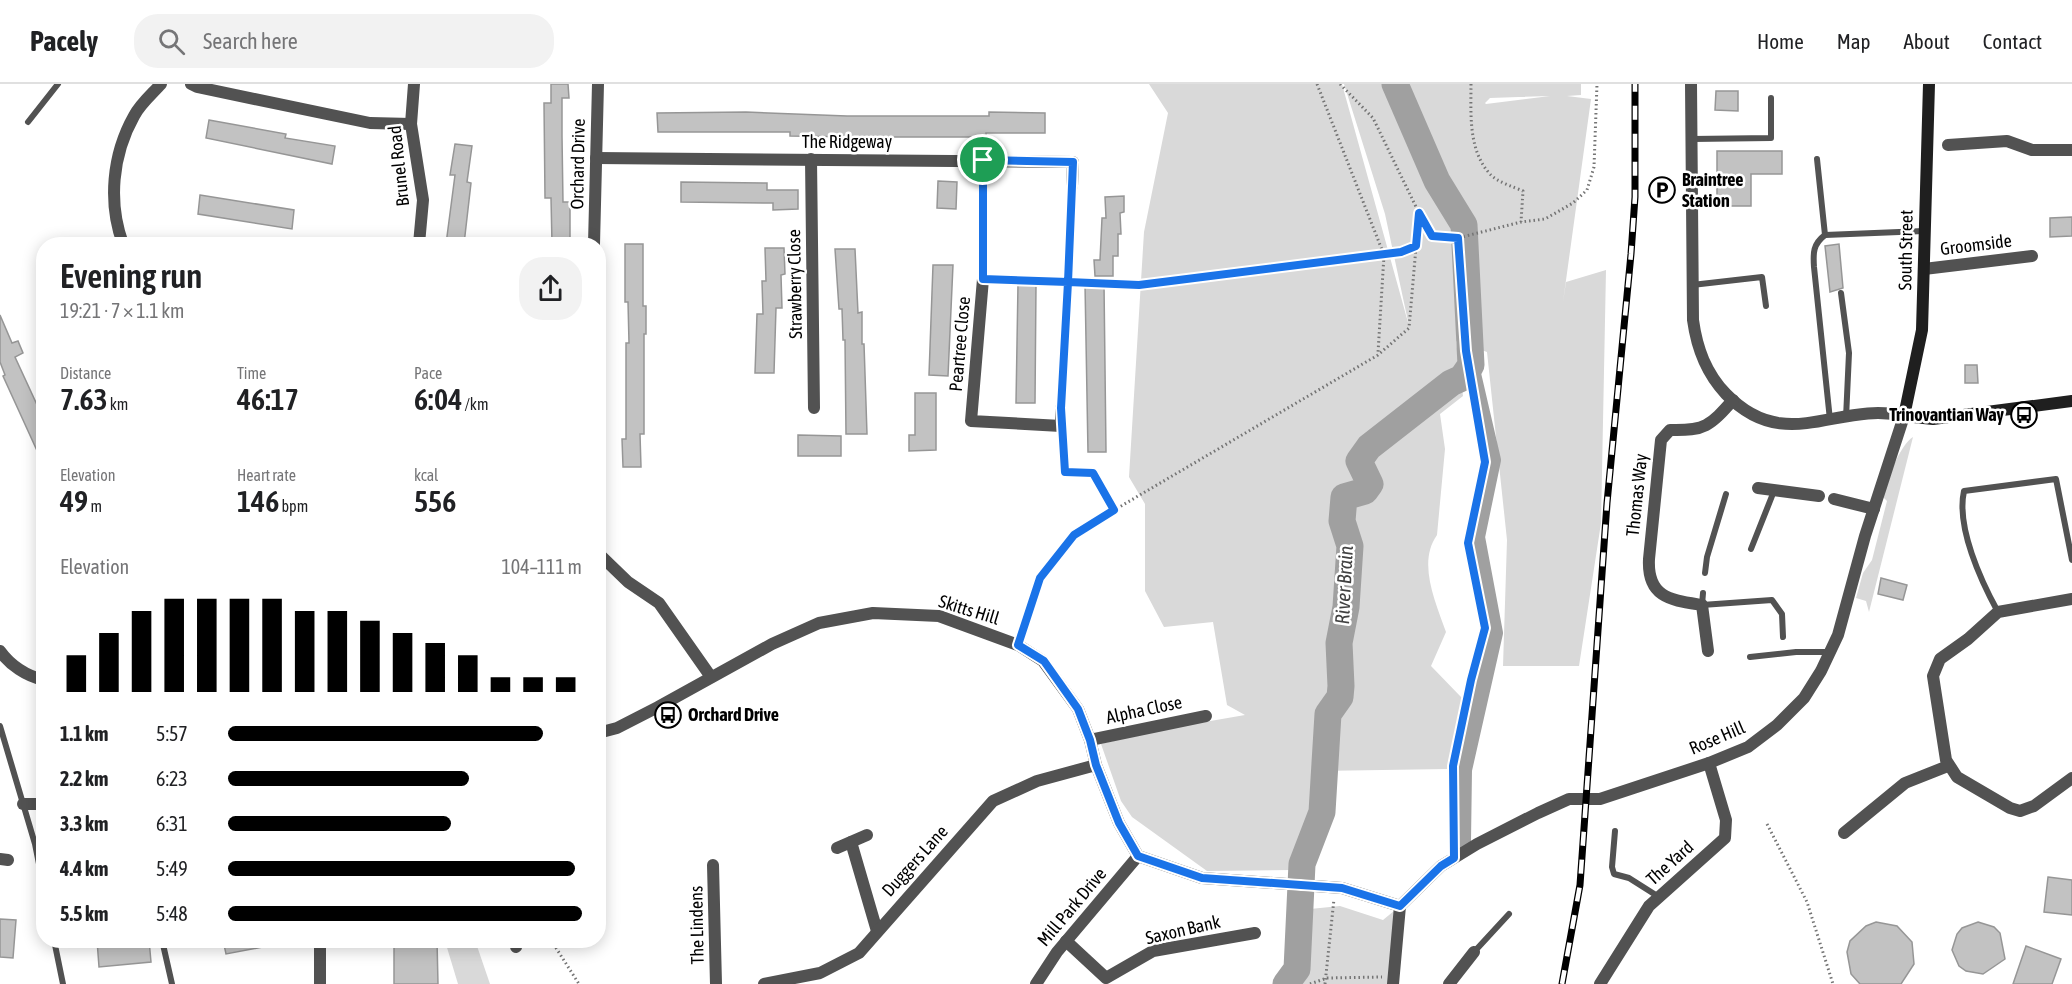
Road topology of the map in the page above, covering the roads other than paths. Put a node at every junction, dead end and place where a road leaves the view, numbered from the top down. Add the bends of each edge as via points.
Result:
1 (58, 84) edge
2 (161, 84) edge
3 (191, 84) edge
4 (414, 84) edge
5 (598, 84) edge
6 (1691, 84) edge
7 (1929, 84) edge
8 (1771, 98) dead end
9 (28, 122) dead end
10 (411, 124) junction
11 (1691, 139) junction
12 (1948, 146) dead end
13 (2072, 150) edge
14 (596, 158) junction
15 (811, 159) junction
16 (1816, 159) dead end
17 (983, 160) junction
18 (1072, 186) road end
19 (1924, 231) junction
20 (1825, 235) junction
21 (120, 237) edge
22 (420, 237) edge
23 (594, 237) edge
24 (2032, 256) dead end
25 (1924, 269) junction
26 (983, 279) junction
27 (1026, 279) road end
28 (1692, 285) junction
29 (1841, 293) dead end
30 (1766, 306) dead end
31 (1733, 400) junction
32 (2072, 400) edge
33 (814, 408) dead end
34 (1061, 408) road end
35 (1904, 416) junction
36 (1846, 418) junction
37 (1830, 420) junction
38 (1061, 426) junction
39 (1093, 473) road end
40 (1758, 488) dead end
41 (1774, 490) junction
42 (1726, 494) dead end
43 (1819, 496) dead end
44 (1834, 499) dead end
45 (1874, 509) junction
46 (1074, 535) road end
47 (1751, 549) dead end
48 (2072, 560) edge
49 (606, 561) edge
50 (1706, 573) dead end
51 (1703, 599) junction
52 (2072, 599) edge
53 (1998, 612) junction
54 (1783, 637) dead end
55 (1018, 645) junction
56 (0, 651) edge
57 (1708, 651) dead end
58 (1830, 652) junction
59 (1750, 657) dead end
60 (36, 677) edge
61 (711, 677) junction
62 (1206, 716) dead end
63 (0, 726) edge
64 (606, 731) edge
65 (1090, 740) junction
66 (1708, 763) junction
67 (1096, 765) junction
68 (1948, 766) junction
69 (2072, 778) edge
70 (23, 804) junction
71 (36, 804) edge
72 (1615, 831) dead end
73 (1844, 833) dead end
74 (867, 835) dead end
75 (851, 842) junction
76 (837, 848) dead end
77 (1138, 856) junction
78 (36, 857) edge
79 (713, 865) dead end
80 (1659, 897) junction
81 (1400, 906) junction
82 (1509, 914) dead end
83 (877, 932) junction
84 (1255, 933) dead end
85 (1066, 941) junction
86 (56, 948) edge
87 (164, 948) edge
88 (320, 948) edge
89 (1474, 952) joint
90 (1393, 980) edge
91 (63, 984) edge
92 (172, 984) edge
93 (320, 984) edge
94 (716, 984) edge
95 (764, 984) edge
96 (1036, 984) edge
97 (1449, 984) edge
98 (1600, 984) edge

1 - 9 lane
2 - 21 street via 134,115 115,165 114,220
3 - 10 street via 370,123
4 - 10 street, Brunel Road
5 - 14 street, Orchard Drive
6 - 11 street
7 - 19 main road, South Street
8 - 11 lane via 1771,138
10 - 22 street, Brunel Road via 423,200
11 - 28 street
12 - 13 street via 2007,141 2032,150
14 - 15 street, The Ridgeway
14 - 23 street, Orchard Drive
15 - 17 street, The Ridgeway
15 - 33 street, Strawberry Close
16 - 20 lane
17 - 18 street, The Ridgeway via 1073,162
17 - 26 street, Peartree Close
19 - 20 lane
19 - 25 main road, South Street
20 - 37 lane via 1813,251
24 - 25 street, Groomside
25 - 35 main road, South Street via 1919,351
26 - 27 lane
26 - 38 street, Peartree Close via 971,421
28 - 30 lane via 1762,277
28 - 31 street via 1693,320 1700,352 1713,378
29 - 36 lane via 1849,353
31 - 37 street via 1770,422
31 - 51 street, Thomas Way via 1715,421 1695,430 1670,430 1661,440 1648,576 1667,599
32 - 35 main road via 1934,419
34 - 38 street
35 - 36 street via 1887,412
35 - 45 street, Rose Hill
36 - 37 street
38 - 39 lane via 1065,472
40 - 41 street
41 - 43 street
41 - 47 lane
42 - 50 lane
44 - 45 street
45 - 58 street, Rose Hill via 1849,603
46 - 55 lane via 1040,578
48 - 53 lane via 2056,479 1964,491 1976,570
49 - 61 street via 659,603
51 - 54 lane, Thomas Way via 1772,600 1782,614
51 - 57 street
52 - 53 street
53 - 68 street via 1940,658 1935,667 1933,683
55 - 61 street, Skitts Hill via 939,616 873,614 819,622
55 - 65 street, Skitts Hill via 1044,661 1078,709
56 - 60 street via 8,662
58 - 59 lane
58 - 66 street, Rose Hill via 1804,698 1777,725 1748,747
61 - 64 street, Skitts Hill
62 - 65 street, Alpha Close
63 - 70 lane
65 - 67 street, Skitts Hill
66 - 80 street, The Yard via 1726,820 1725,838
66 - 81 street, Rose Hill via 1600,799 1569,799 1441,866
67 - 77 street, Skitts Hill via 1119,823
67 - 83 street, Duggers Lane via 1036,781 993,801
68 - 69 street via 1957,777 2015,810 2034,806
68 - 73 street via 1905,783
70 - 71 street
70 - 78 lane
72 - 80 lane via 1614,874 1629,878
74 - 75 street
75 - 76 street
75 - 83 street
77 - 81 street via 1202,878 1335,888
77 - 85 street, Mill Park Drive
79 - 94 street, The Lindens
80 - 98 street, The Yard via 1648,906
81 - 90 street
82 - 89 lane
83 - 95 street, Duggers Lane via 859,953 820,973
84 - 85 street, Saxon Bank via 1153,951 1106,978
85 - 96 street, Mill Park Drive
86 - 91 lane
87 - 92 lane
88 - 93 street
89 - 97 street

